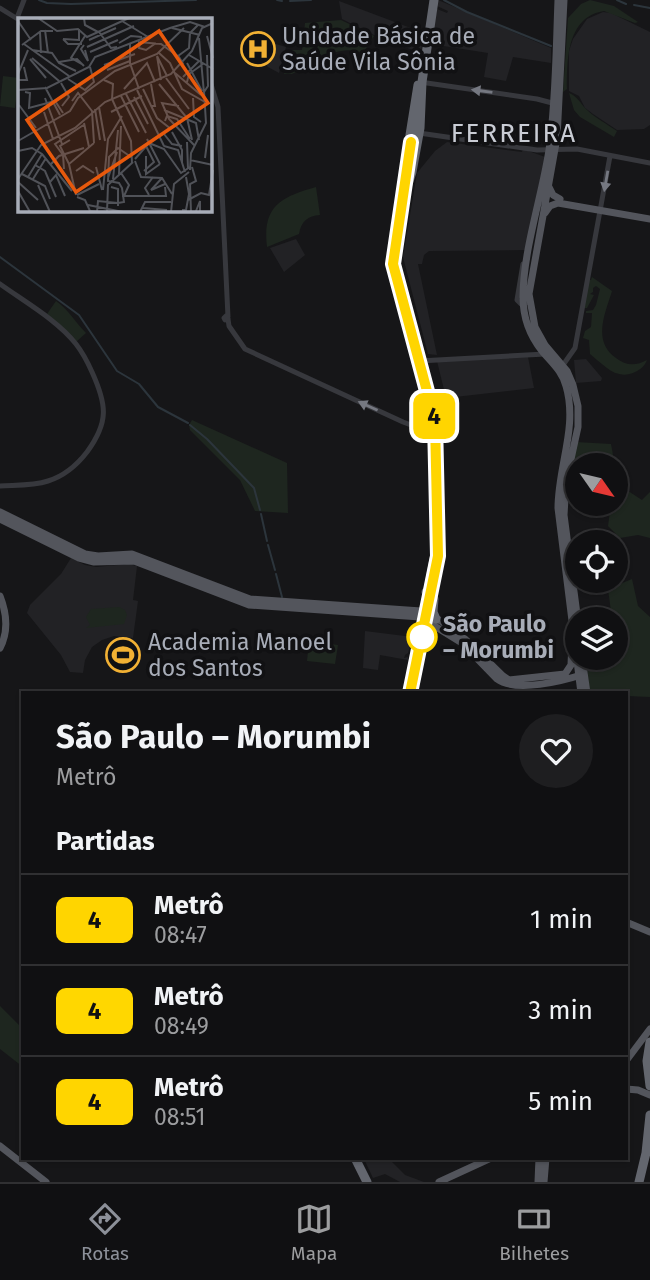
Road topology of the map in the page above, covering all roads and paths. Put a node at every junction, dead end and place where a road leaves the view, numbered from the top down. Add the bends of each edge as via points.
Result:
1 (24, 0) edge
2 (432, 0) edge
3 (558, 0) edge
4 (564, 4) edge
5 (0, 8) edge
6 (17, 19) edge
7 (421, 82) junction
8 (212, 87) edge
9 (560, 98) junction
10 (543, 100) joint
11 (418, 129) junction
12 (552, 149) junction
13 (610, 156) junction
14 (650, 163) edge
15 (548, 185) junction
16 (543, 198) junction
17 (560, 199) junction
18 (601, 208) junction
19 (650, 217) edge
20 (542, 219) junction
21 (0, 284) edge
22 (526, 303) junction
23 (545, 354) junction
24 (419, 361) junction
25 (563, 365) junction
26 (433, 434) junction
27 (0, 486) edge
28 (0, 513) edge
29 (6, 520) edge
30 (427, 592) junction
31 (0, 596) edge
32 (570, 607) edge
33 (576, 607) edge
34 (422, 615) junction
35 (436, 619) junction
36 (453, 633) junction
37 (0, 648) edge
38 (567, 670) edge
39 (581, 670) edge
40 (581, 670) edge
41 (582, 675) junction
42 (562, 680) junction
43 (406, 691) edge
44 (583, 691) edge
45 (628, 923) edge
46 (650, 932) edge
47 (650, 1029) edge
48 (650, 1042) edge
49 (628, 1058) edge
50 (650, 1085) edge
51 (628, 1089) edge
52 (638, 1090) junction
53 (650, 1095) edge
54 (650, 1115) edge
55 (0, 1146) edge
56 (650, 1156) edge
57 (356, 1160) edge
58 (362, 1160) edge
59 (487, 1160) edge
60 (539, 1160) edge
61 (546, 1160) edge
62 (47, 1180) edge
63 (367, 1182) edge
64 (439, 1182) edge
65 (538, 1182) edge
66 (544, 1182) edge
67 (641, 1182) edge

1 - 6 street
2 - 7 highway
3 - 9 main road
4 - 9 main road
5 - 6 street
10 -> 7 street
7 - 11 highway
7 - 24 highway via 390,262
26 -> 8 street via 245,349 229,326 217,101
9 - 10 main road
9 - 12 main road
9 - 12 main road via 560,129
11 - 12 street
11 - 24 highway via 393,262
12 - 13 street
12 - 15 main road
12 - 16 main road
13 - 14 street
13 -> 18 street
15 - 16 main road
15 - 17 main road
16 - 17 main road
16 - 20 main road
16 - 22 main road via 530,245
17 - 18 main road
18 - 19 main road
18 - 20 main road via 555,203
18 - 25 street via 573,354
20 - 22 main road
21 - 27 street via 78,346 100,391 104,414 92,444 69,470 47,481
22 - 23 main road via 528,328
22 - 25 main road via 539,334
23 - 24 street
23 - 32 main road via 562,376 571,411 558,503
24 - 26 highway
25 - 33 main road via 573,386 578,416 564,515
26 - 30 highway
28 - 29 main road
29 - 34 main road via 85,554 132,554 250,599
30 - 34 highway
30 - 35 highway via 435,598
31 - 37 main road via 6,624
34 - 35 main road
34 - 36 main road
34 - 43 highway
35 - 36 main road
36 - 38 main road via 509,680 565,674
36 - 42 main road via 506,685
39 - 41 main road
40 - 41 main road
41 - 42 main road
41 - 44 main road
42 - 44 main road
45 - 46 main road
47 - 49 main road
48 - 50 highway
50 - 52 main road
51 - 52 main road
52 - 53 main road
54 - 67 highway
55 - 62 main road
56 - 67 highway
57 - 63 highway
58 - 63 highway
59 - 64 main road
60 - 65 main road
61 - 66 main road

